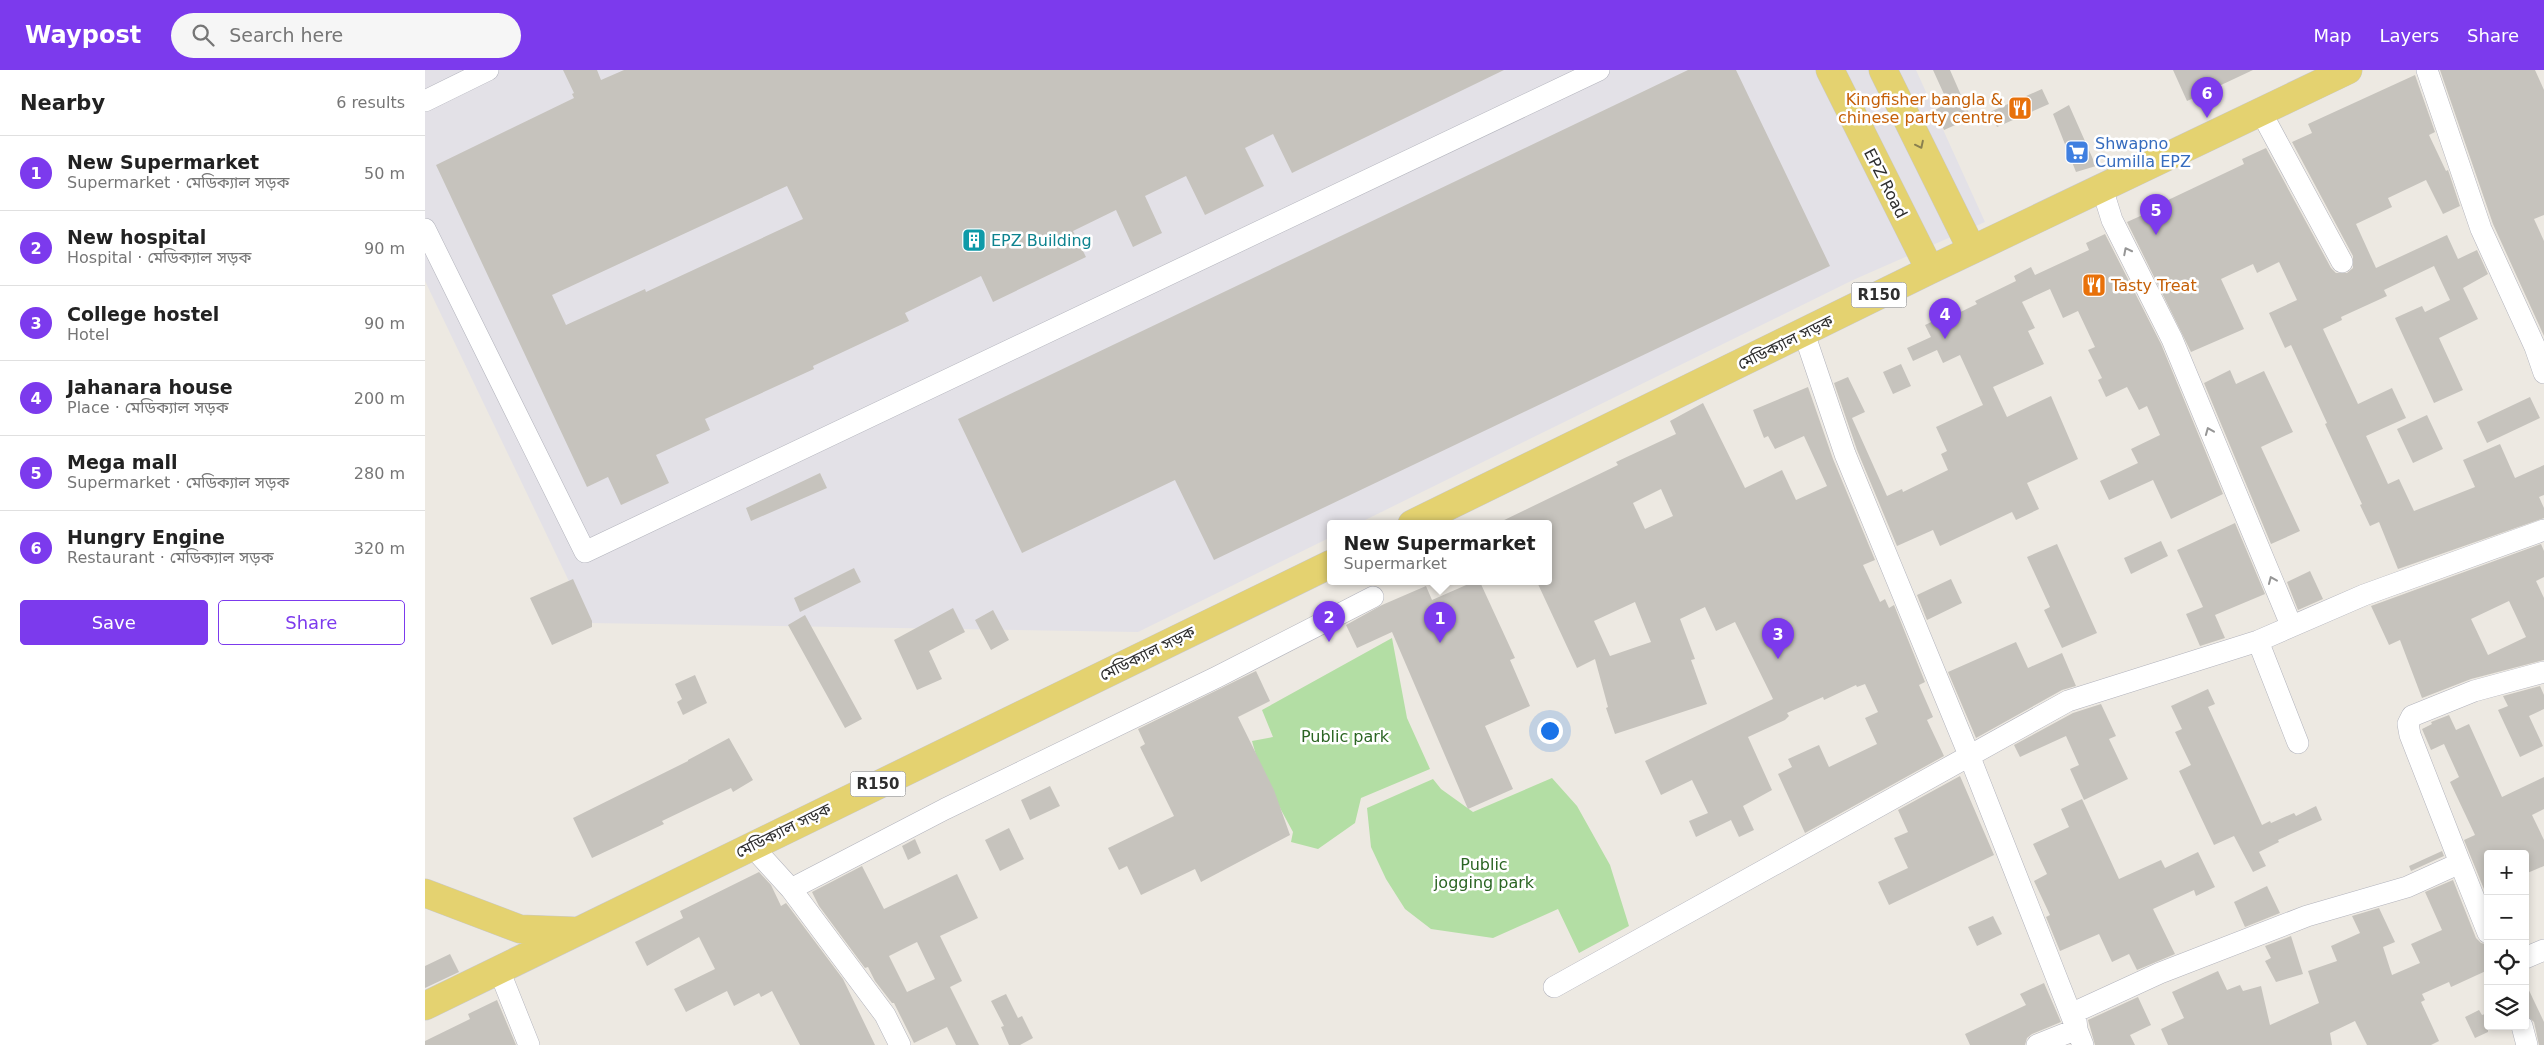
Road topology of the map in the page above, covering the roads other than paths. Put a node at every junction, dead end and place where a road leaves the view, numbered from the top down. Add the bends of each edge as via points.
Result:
1 (488, 70) edge
2 (1599, 70) edge
3 (1829, 70) edge
4 (1883, 70) edge
5 (2348, 70) edge
6 (2427, 70) edge
7 (425, 101) edge
8 (2261, 112) junction
9 (2102, 188) junction
10 (425, 229) edge
11 (1972, 250) junction
12 (2342, 262) dead end
13 (1930, 270) junction
14 (1804, 333) junction
15 (2544, 373) edge
16 (1420, 520) edge
17 (2544, 530) edge
18 (1327, 566) edge
19 (1373, 597) dead end
20 (2291, 625) junction
21 (2258, 641) junction
22 (2544, 672) edge
23 (2298, 743) dead end
24 (1969, 755) junction
25 (751, 845) junction
26 (2460, 863) junction
27 (791, 889) junction
28 (425, 893) edge
29 (2484, 923) edge
30 (574, 931) junction
31 (2544, 950) edge
32 (2529, 956) edge
33 (499, 970) junction
34 (1554, 987) dead end
35 (425, 1006) edge
36 (2523, 1030) edge
37 (2080, 1037) edge
38 (529, 1045) edge
39 (900, 1045) edge
40 (2037, 1045) edge
41 (2527, 1045) edge

1 - 7 street
2 - 10 street via 585,552
3 - 13 main road, EPZ Road
4 -> 11 main road
5 - 8 main road, মেডিক্যাল সড়ক / R150
6 - 15 street via 2481,229
8 - 9 main road, মেডিক্যাল সড়ক / R150
8 - 12 street
9 - 11 main road, মেডিক্যাল সড়ক / R150
20 -> 9 street via 2172,339 2112,220
11 - 13 main road, মেডিক্যাল সড়ক / R150
13 - 14 main road, মেডিক্যাল সড়ক / R150
14 - 16 main road, মেডিক্যাল সড়ক / R150
14 - 24 street via 1845,454
17 - 20 street
18 - 25 main road, মেডিক্যাল সড়ক / R150
19 - 27 street
20 - 21 street
21 - 23 street
21 - 24 street via 2068,701
22 - 26 street via 2475,691 2412,716 2408,724
24 - 34 street
24 - 37 street
25 - 27 street
25 - 30 main road, মেডিক্যাল সড়ক / R150
26 - 29 street
26 - 37 street via 2407,887 2307,916 2160,973 2075,1012
27 - 39 street via 885,1015
28 - 30 main road via 520,929
30 - 33 main road, মেডিক্যাল সড়ক / R150
31 - 32 street
33 - 35 main road, মেডিক্যাল সড়ক / R150
33 - 38 street
36 - 41 street
37 - 40 street

